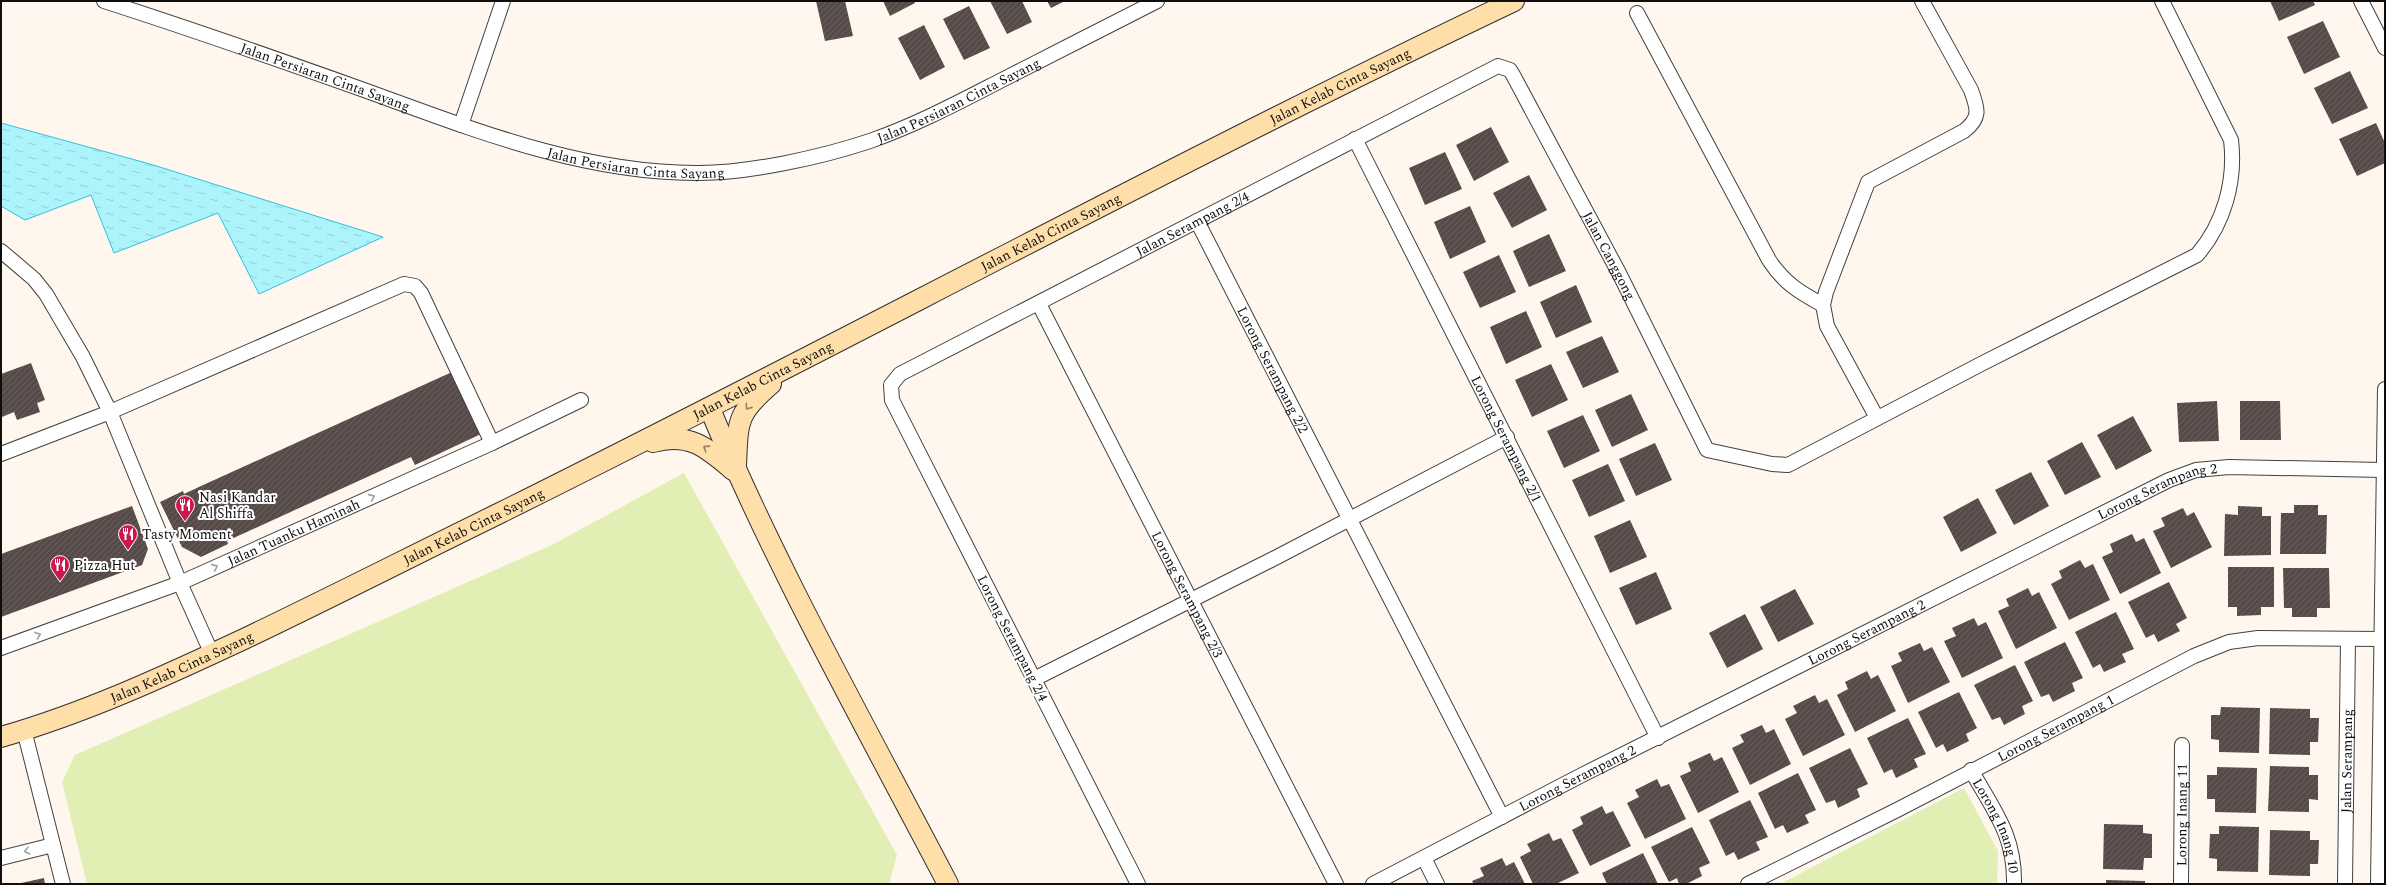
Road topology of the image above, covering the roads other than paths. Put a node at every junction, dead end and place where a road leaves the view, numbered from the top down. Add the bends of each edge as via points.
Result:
1 (104, 1) edge
2 (503, 1) edge
3 (1157, 1) edge
4 (1514, 1) edge
5 (1922, 1) edge
6 (2162, 1) edge
7 (2361, 1) edge
8 (1637, 13) dead end
9 (2385, 48) edge
10 (1505, 67) joint
11 (461, 125) junction
12 (1355, 139) junction
13 (1197, 221) junction
14 (4, 257) edge
15 (1039, 304) junction
16 (1823, 305) junction
17 (797, 362) junction
18 (2385, 389) edge
19 (890, 392) joint
20 (581, 400) dead end
21 (710, 409) junction
22 (110, 412) junction
23 (1877, 418) junction
24 (1507, 437) junction
25 (492, 443) junction
26 (630, 449) junction
27 (1, 454) edge
28 (2383, 470) junction
29 (736, 473) junction
30 (1349, 520) junction
31 (180, 583) junction
32 (1192, 600) junction
33 (2348, 639) junction
34 (2381, 640) junction
35 (1, 648) edge
36 (212, 654) junction
37 (1034, 679) junction
38 (24, 730) junction
39 (1, 737) edge
40 (1658, 738) junction
41 (2182, 745) dead end
42 (1971, 770) junction
43 (2382, 813) edge
44 (1502, 817) junction
45 (54, 845) junction
46 (1, 858) edge
47 (1424, 858) junction
48 (64, 884) edge
49 (948, 884) edge
50 (1138, 884) edge
51 (1336, 884) edge
52 (1373, 884) edge
53 (1437, 884) edge
54 (1748, 884) edge
55 (2014, 884) edge
56 (2181, 884) edge
57 (2345, 884) edge
58 (2378, 884) edge

1 - 11 street, Jalan Persiaran Cinta Sayang
2 - 11 street
3 - 11 street, Jalan Persiaran Cinta Sayang via 973,95 897,130 840,149 766,166 697,173 612,165 553,154
4 - 17 main road, Jalan Kelab Cinta Sayang via 1344,82
5 - 16 street via 1971,90 1976,103 1975,123 1868,182
6 - 23 street via 2231,140 2234,162 2227,199 2210,240 2197,255
7 - 9 street
8 - 16 street via 1769,260 1780,276 1792,287
10 - 12 street, Jalan Serampang 2/4 via 1498,66
10 - 23 street, Jalan Canggong via 1513,75 1619,273 1707,450 1788,465
12 - 13 street, Jalan Serampang 2/4
12 - 24 street, Lorong Serampang 2/1
13 - 15 street, Jalan Serampang 2/4
13 - 30 street, Lorong Serampang 2/2
14 - 22 street via 34,279 46,294 83,357
15 - 19 street, Jalan Serampang 2/4 via 900,374 891,385
15 - 32 street, Lorong Serampang 2/3
16 - 23 street via 1827,326
17 - 21 main road, Jalan Kelab Cinta Sayang
17 -> 29 main road via 747,406 741,418 738,435
18 - 28 street
19 - 37 street, Lorong Serampang 2/4
20 - 25 street, Jalan Tuanku Haminah
21 - 26 main road, Jalan Kelab Cinta Sayang
21 - 29 main road
22 - 25 street via 394,287 410,284 421,293
22 - 27 street
22 - 31 street
24 - 30 street
24 - 40 street, Lorong Serampang 2/1
31 -> 25 street, Jalan Tuanku Haminah
29 -> 26 main road via 708,449 694,441 660,440
26 - 36 main road, Jalan Kelab Cinta Sayang
28 - 34 street
28 - 40 street, Lorong Serampang 2 via 2229,467 2196,470 2169,480
29 - 49 main road via 781,565
30 - 32 street
30 - 44 street, Lorong Serampang 2/2
35 -> 31 street, Jalan Tuanku Haminah
31 - 36 street
32 - 37 street
32 - 51 street, Lorong Serampang 2/3
33 - 34 street, Lorong Serampang 1
33 - 42 street, Lorong Serampang 1 via 2258,638 2229,642 2194,656
33 - 57 street, Jalan Serampang
34 - 43 street
36 - 38 main road, Jalan Kelab Cinta Sayang via 98,703
37 - 50 street, Lorong Serampang 2/4
38 - 39 main road, Jalan Kelab Cinta Sayang
38 - 45 street
40 - 44 street, Lorong Serampang 2
41 - 56 street, Lorong Inang 11
42 - 54 street, Lorong Serampang 1
42 - 55 street, Lorong Inang 10 via 2007,834 2013,859
43 - 58 street
44 - 47 street, Lorong Serampang 2
45 -> 46 street
45 - 48 street
47 - 52 street, Lorong Serampang 2
47 - 53 street

